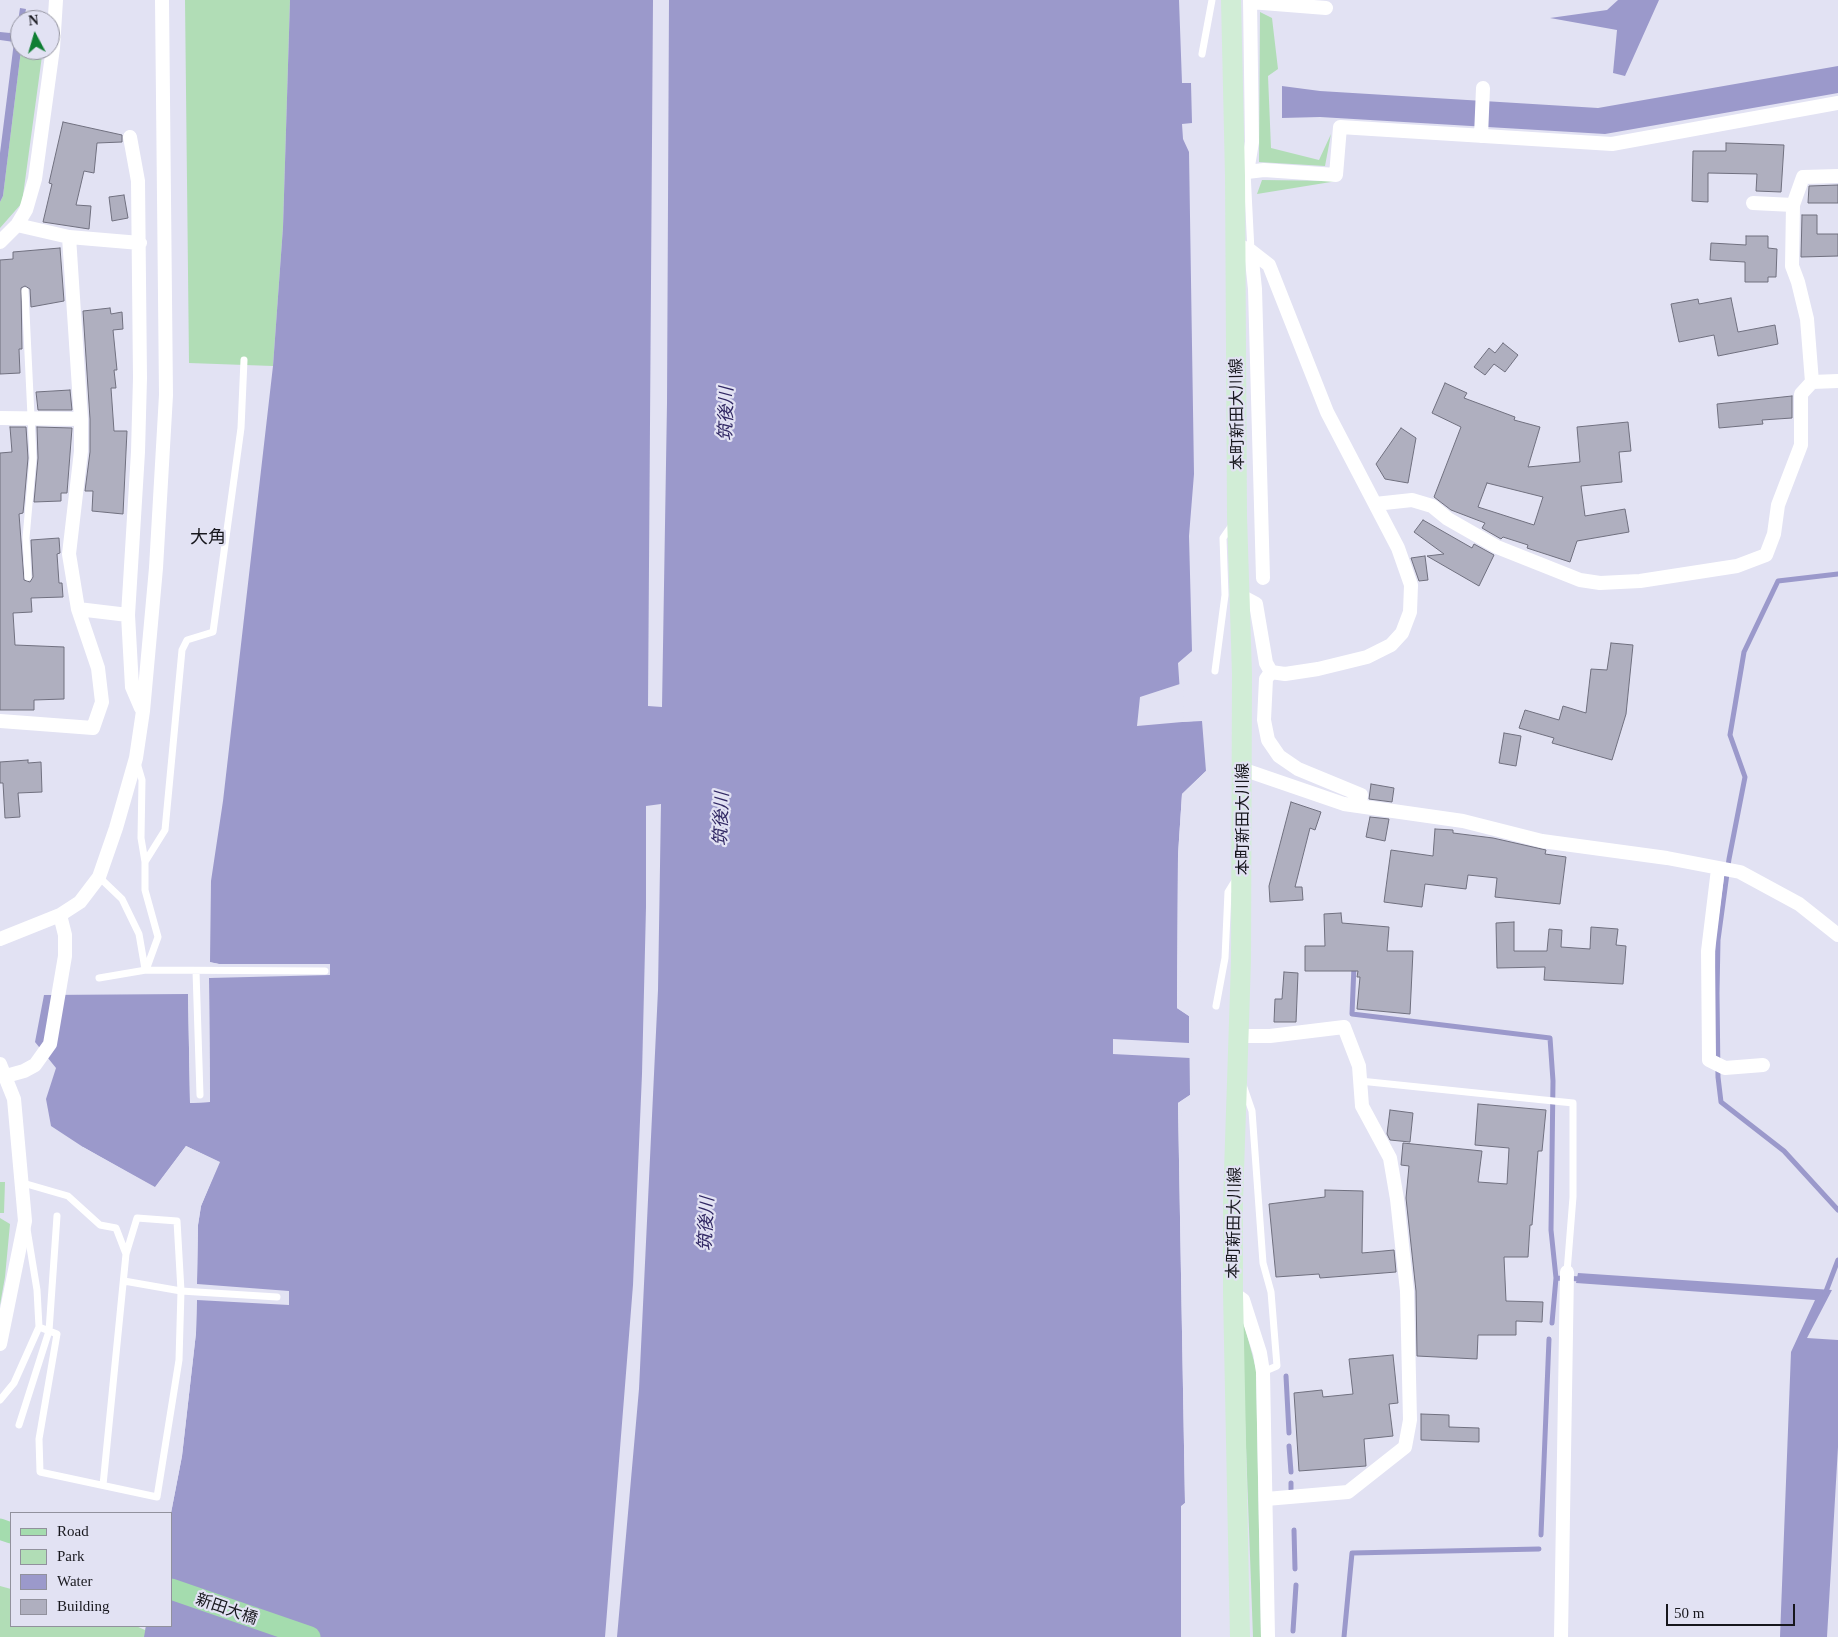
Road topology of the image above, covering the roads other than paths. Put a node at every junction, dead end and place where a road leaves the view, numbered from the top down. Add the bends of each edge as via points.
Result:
1 (56, 0) edge
2 (162, 0) edge
3 (1212, 0) edge
4 (1244, 1) edge
5 (1326, 8) dead end
6 (1202, 54) dead end
7 (1483, 88) dead end
8 (1838, 103) edge
9 (1481, 136) junction
10 (130, 137) dead end
11 (1241, 174) junction
12 (1838, 176) edge
13 (1753, 203) dead end
14 (1793, 205) junction
15 (17, 225) junction
16 (70, 237) junction
17 (0, 242) edge
18 (140, 243) junction
19 (1243, 247) junction
20 (25, 291) dead end
21 (244, 360) dead end
22 (1838, 381) edge
23 (1812, 382) junction
24 (0, 418) edge
25 (32, 418) junction
26 (81, 419) junction
27 (1375, 504) junction
28 (1237, 516) junction
29 (28, 577) dead end
30 (1262, 578) dead end
31 (1241, 596) junction
32 (78, 609) junction
33 (128, 614) junction
34 (1215, 671) dead end
35 (1271, 672) junction
36 (143, 711) junction
37 (0, 721) edge
38 (136, 758) junction
39 (1242, 769) junction
40 (1360, 806) junction
41 (145, 862) junction
42 (1242, 870) junction
43 (1725, 870) junction
44 (99, 877) junction
45 (60, 915) junction
46 (1838, 935) edge
47 (0, 940) edge
48 (146, 970) junction
49 (325, 970) dead end
50 (196, 971) junction
51 (99, 978) dead end
52 (1216, 1006) dead end
53 (1238, 1036) junction
54 (1762, 1065) dead end
55 (3, 1070) edge
56 (1360, 1081) junction
57 (1237, 1084) junction
58 (200, 1095) dead end
59 (23, 1183) junction
60 (57, 1216) dead end
61 (26, 1221) junction
62 (126, 1254) junction
63 (1567, 1272) joint
64 (124, 1281) junction
65 (182, 1291) junction
66 (1232, 1293) junction
67 (277, 1297) dead end
68 (39, 1327) junction
69 (49, 1331) junction
70 (0, 1344) edge
71 (1263, 1372) junction
72 (0, 1400) edge
73 (19, 1425) dead end
74 (103, 1485) junction
75 (1266, 1499) junction
76 (172, 1589) edge
77 (310, 1637) edge
78 (1240, 1637) edge
79 (1268, 1637) edge
80 (1561, 1637) edge

1 - 15 street via 53,48 35,178 26,210
2 - 36 street via 166,395 156,568
3 - 6 lane
4 - 5 street
4 - 11 main road, 本町新田大川線
7 - 9 street
8 - 9 street via 1612,144
9 - 11 street via 1340,127 1336,175 1264,170
10 - 18 street via 138,181
11 - 19 main road, 本町新田大川線
12 - 14 street via 1803,177
13 - 14 street
14 - 23 street via 1792,266 1807,319
15 - 16 street
15 - 17 street
16 - 18 street
16 - 26 street
18 - 33 street via 138,452
19 - 27 street via 1269,265 1327,412
19 - 28 main road, 本町新田大川線
19 - 30 street via 1255,289
20 - 25 lane
21 - 41 lane via 240,428 213,632 187,640 182,650 165,830
22 - 23 street
23 - 27 street via 1801,394 1801,445 1778,505 1774,534 1766,555 1737,566 1640,582 1580,580 1497,547 1432,506 1412,500
24 - 25 street
25 - 26 street
25 - 29 lane via 33,458 26,538
26 - 32 street via 81,451 69,554
27 - 35 street via 1398,548 1411,585 1410,612 1402,633 1390,645 1367,656 1318,669 1285,674
28 - 31 main road, 本町新田大川線
28 - 34 lane via 1223,538 1224,595
31 - 35 street via 1256,604 1266,663
31 - 39 main road, 本町新田大川線
32 - 33 street
32 - 37 street via 98,668 102,702 93,728
33 - 36 street via 132,687
35 - 40 street via 1266,679 1264,720 1268,740 1279,756 1298,769 1360,795
36 - 38 street
38 - 41 lane via 142,780 141,838
38 - 44 street
39 - 40 street via 1344,804
39 - 42 main road, 本町新田大川線
40 - 43 street via 1463,820 1542,841 1668,858
41 - 48 lane via 145,890 158,936
42 - 52 lane via 1228,892 1224,958
42 - 53 main road, 本町新田大川線
43 - 46 street via 1740,872 1799,904
43 - 54 street via 1708,951 1709,1060 1718,1064
44 - 45 street via 80,902
44 - 48 lane via 122,899 139,934
45 - 47 street
45 - 55 street via 65,935 65,956 50,1044 41,1058 24,1071
48 - 50 lane
48 - 51 lane
49 - 50 lane
50 - 58 lane
53 - 56 street via 1270,1036 1344,1027 1359,1066
53 - 57 main road, 本町新田大川線
55 - 59 street via 14,1099
56 - 63 lane via 1573,1103 1573,1197
56 - 75 street via 1362,1106 1390,1158 1405,1260 1410,1420 1405,1447 1348,1492
57 - 66 main road, 本町新田大川線
57 - 71 lane via 1245,1086 1252,1111 1263,1263 1271,1292 1277,1366
59 - 61 street
59 - 62 lane via 68,1196 100,1225 116,1228
60 - 69 lane
61 - 68 lane via 38,1290
61 - 70 street
62 - 64 lane
62 - 65 lane via 137,1218 176,1221
63 - 80 street
64 - 65 lane
64 - 74 lane
65 - 67 lane
65 - 74 lane via 179,1360 157,1497
66 - 71 street via 1243,1300
66 - 78 main road, 本町新田大川線
68 - 69 lane
68 - 72 lane via 14,1383
69 - 73 lane
69 - 74 lane via 57,1334 39,1439 40,1472
71 - 75 street
75 - 79 street
76 - 77 main road, 新田大橋

